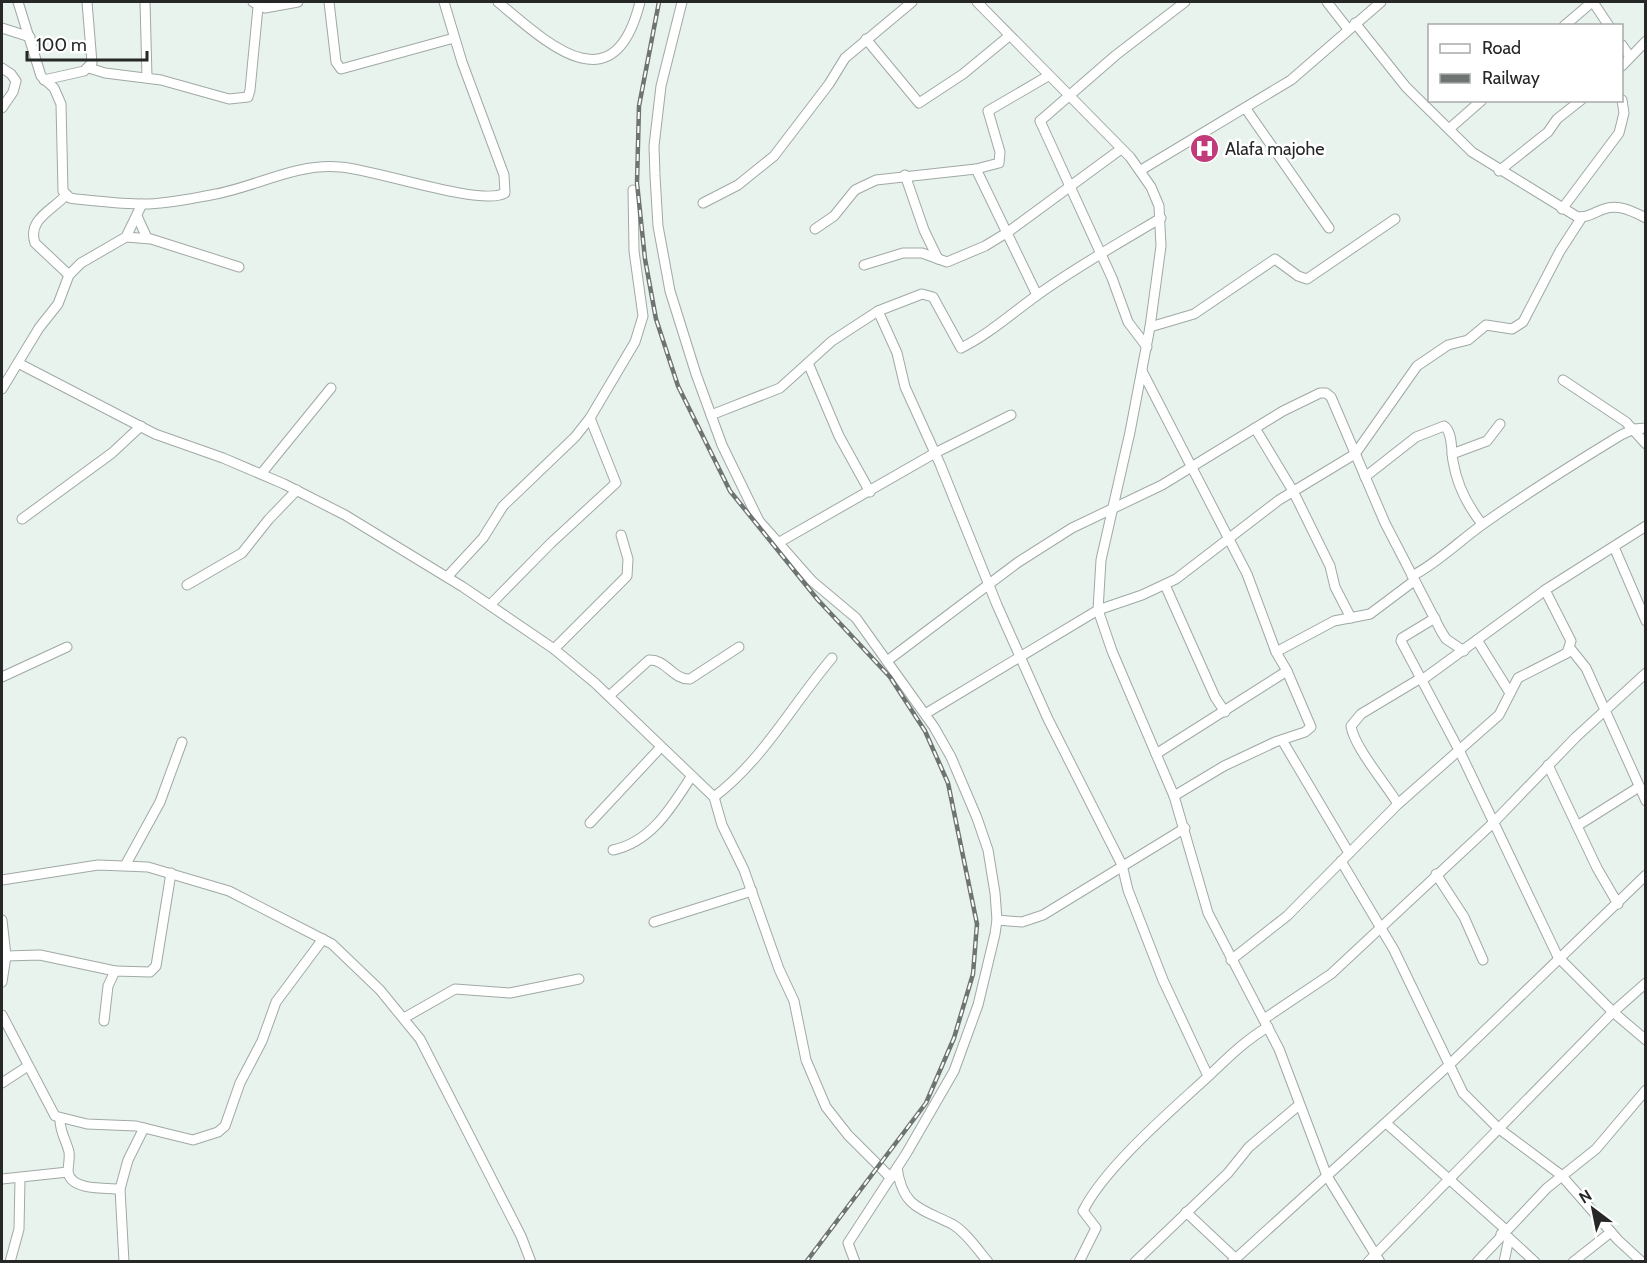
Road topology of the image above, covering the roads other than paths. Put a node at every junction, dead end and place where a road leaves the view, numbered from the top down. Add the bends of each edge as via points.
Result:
1 (18, 2) edge
2 (87, 2) edge
3 (145, 2) edge
4 (298, 2) edge
5 (329, 2) edge
6 (444, 2) edge
7 (498, 2) edge
8 (640, 2) edge
9 (682, 2) edge
10 (912, 2) edge
11 (976, 2) edge
12 (1185, 2) edge
13 (1327, 2) edge
14 (1380, 2) edge
15 (1593, 2) edge
16 (256, 4) edge
17 (1566, 24) edge
18 (1608, 24) edge
19 (1351, 26) junction
20 (2, 28) edge
21 (1009, 36) junction
22 (30, 37) junction
23 (454, 38) junction
24 (866, 39) junction
25 (1646, 41) edge
26 (1623, 46) edge
27 (1630, 57) junction
28 (1623, 65) edge
29 (2, 68) edge
30 (89, 68) junction
31 (1048, 76) junction
32 (147, 77) junction
33 (44, 80) junction
34 (1068, 97) junction
35 (1480, 102) edge
36 (1578, 102) edge
37 (1622, 102) edge
38 (2, 108) edge
39 (1246, 109) junction
40 (1449, 129) junction
41 (1121, 149) junction
42 (976, 169) junction
43 (1141, 170) junction
44 (1499, 171) junction
45 (905, 175) junction
46 (1071, 184) junction
47 (633, 190) dead end
48 (66, 195) junction
49 (703, 203) dead end
50 (142, 204) junction
51 (1562, 209) junction
52 (138, 216) junction
53 (1582, 217) junction
54 (1646, 218) edge
55 (1161, 219) junction
56 (1395, 219) dead end
57 (1329, 228) dead end
58 (815, 229) dead end
59 (1008, 232) junction
60 (126, 237) junction
61 (147, 238) junction
62 (1101, 254) junction
63 (938, 259) junction
64 (864, 265) dead end
65 (239, 267) dead end
66 (69, 275) junction
67 (1037, 295) junction
68 (878, 311) junction
69 (1150, 327) junction
70 (1147, 347) junction
71 (18, 363) junction
72 (808, 363) junction
73 (1142, 371) junction
74 (1563, 380) dead end
75 (331, 388) dead end
76 (2, 389) edge
77 (711, 415) junction
78 (1011, 415) dead end
79 (590, 418) junction
80 (1500, 424) dead end
81 (141, 426) junction
82 (1255, 428) junction
83 (1646, 428) edge
84 (1634, 429) junction
85 (1646, 444) edge
86 (935, 453) junction
87 (1355, 454) junction
88 (1452, 454) junction
89 (1192, 467) junction
90 (261, 474) junction
91 (1365, 477) junction
92 (297, 490) junction
93 (1293, 491) junction
94 (870, 492) junction
95 (1112, 509) junction
96 (22, 519) dead end
97 (1482, 524) junction
98 (1646, 525) edge
99 (621, 535) dead end
100 (1228, 537) junction
101 (778, 543) junction
102 (1614, 547) junction
103 (447, 577) junction
104 (1413, 579) junction
105 (187, 585) dead end
106 (989, 585) junction
107 (1165, 585) junction
108 (1544, 591) junction
109 (490, 606) junction
110 (1098, 610) junction
111 (1351, 618) junction
112 (1435, 618) junction
113 (1646, 621) edge
114 (1477, 640) junction
115 (67, 647) dead end
116 (739, 647) dead end
117 (1570, 648) junction
118 (554, 649) junction
119 (1464, 651) junction
120 (1276, 652) junction
121 (1022, 657) junction
122 (832, 658) dead end
123 (887, 661) junction
124 (1287, 671) junction
125 (1646, 673) edge
126 (2, 677) edge
127 (1422, 679) junction
128 (1510, 693) junction
129 (609, 696) junction
130 (1607, 710) junction
131 (1225, 712) junction
132 (925, 714) junction
133 (1282, 740) junction
134 (182, 742) dead end
135 (660, 748) junction
136 (1460, 752) junction
137 (1156, 754) junction
138 (1548, 765) junction
139 (691, 777) junction
140 (1639, 787) junction
141 (1174, 796) junction
142 (714, 797) junction
143 (1646, 801) edge
144 (1398, 804) junction
145 (590, 824) dead end
146 (1492, 824) junction
147 (1577, 826) junction
148 (1185, 828) junction
149 (612, 850) dead end
150 (1349, 853) junction
151 (1341, 861) junction
152 (126, 864) junction
153 (1122, 865) junction
154 (171, 873) junction
155 (1436, 874) junction
156 (1646, 875) edge
157 (2, 880) edge
158 (752, 891) junction
159 (1618, 904) junction
160 (2, 920) edge
161 (998, 920) junction
162 (654, 922) dead end
163 (1380, 927) junction
164 (323, 939) junction
165 (6, 956) junction
166 (1558, 957) junction
167 (1231, 960) junction
168 (1483, 960) dead end
169 (115, 971) junction
170 (579, 979) dead end
171 (2, 982) edge
172 (1646, 983) edge
173 (1613, 1012) junction
174 (2, 1015) edge
175 (404, 1018) junction
176 (104, 1021) dead end
177 (1266, 1023) junction
178 (1646, 1040) edge
179 (1449, 1065) junction
180 (28, 1066) junction
181 (1208, 1076) junction
182 (2, 1083) edge
183 (1646, 1090) edge
184 (1299, 1105) junction
185 (60, 1120) junction
186 (1386, 1123) junction
187 (144, 1128) junction
188 (1498, 1128) junction
189 (897, 1168) junction
190 (68, 1173) junction
191 (1561, 1175) junction
192 (1327, 1176) junction
193 (891, 1178) junction
194 (2, 1179) edge
195 (20, 1179) junction
196 (1447, 1179) junction
197 (120, 1189) junction
198 (1186, 1212) junction
199 (1611, 1232) junction
200 (1505, 1234) junction
201 (1379, 1257) edge
202 (1234, 1260) edge
203 (1137, 1261) edge
204 (10, 1262) edge
205 (124, 1262) edge
206 (531, 1262) edge
207 (855, 1262) edge
208 (988, 1262) edge
209 (1079, 1262) edge
210 (1368, 1262) edge
211 (1477, 1262) edge
212 (1504, 1262) edge
213 (1535, 1262) edge
214 (1573, 1262) edge
215 (1642, 1262) edge

1 - 22 street
2 - 30 street via 93,55
3 - 32 street
4 - 16 street via 274,8
5 - 23 street via 336,62 341,69
6 - 23 street
7 - 8 street via 553,45 584,61 595,60 617,47 627,35
9 - 77 street via 662,86 654,146 658,226 670,291
10 - 24 street
11 - 21 street
12 - 34 street
13 - 19 street
14 - 19 street
15 - 17 street
15 - 18 street
16 - 32 street via 248,97 229,99
19 - 39 street via 1291,80
19 - 40 street
20 - 22 street
21 - 24 street via 963,74 919,103
21 - 31 street
22 - 33 street
23 - 50 street via 504,175 506,190 501,195 463,193 330,166 277,175 215,194
24 - 49 street via 845,58 774,156 738,185
25 - 27 street
26 - 27 street
27 - 28 street
29 - 38 street via 16,81
30 - 32 street
30 - 33 street
31 - 34 street
31 - 42 street via 990,109 1001,159 993,166
33 - 48 street via 54,88 61,104
34 - 41 street
34 - 46 street via 1040,121
35 - 40 street
36 - 44 street
37 - 51 street via 1619,133
39 - 43 street
39 - 57 street
40 - 44 street
41 - 43 street
41 - 46 street
42 - 45 street
42 - 59 street
43 - 55 street
44 - 51 street
45 - 58 street via 864,184 847,196 834,216
45 - 63 street
46 - 59 street
46 - 62 street
47 - 79 street via 634,251 643,322
48 - 50 street
48 - 66 street via 40,218 33,236 35,243
50 - 52 street
51 - 53 street
52 - 60 street
52 - 61 street
53 - 54 street via 1617,207
53 - 87 street via 1523,322 1512,329 1486,325 1468,340 1448,345 1422,362
55 - 62 street
55 - 69 street
56 - 69 street via 1307,279 1275,259 1194,314
59 - 63 street via 951,261
59 - 67 street
60 - 61 street
60 - 66 street via 81,263
61 - 65 street
62 - 67 street
62 - 70 street via 1131,328
63 - 64 street via 922,253 903,253
66 - 71 street via 58,304
67 - 68 street via 995,329 961,348 941,309 928,294
68 - 72 street via 832,340
68 - 86 street via 897,353 905,387
69 - 70 street
70 - 73 street
71 - 76 street
71 - 81 street
72 - 77 street via 780,388
72 - 94 street via 839,436
73 - 89 street
73 - 95 street
74 - 84 street
75 - 90 street
77 - 101 street via 759,521
78 - 86 street
79 - 103 street via 503,506 483,538
79 - 109 street via 616,483
80 - 88 street via 1481,445
81 - 90 street
81 - 96 street via 112,453
82 - 87 street via 1326,393
82 - 89 street
82 - 93 street
83 - 84 street
84 - 85 street
84 - 97 street
86 - 94 street
86 - 106 street
87 - 91 street
87 - 93 street
88 - 91 street via 1449,432 1440,427 1401,446
88 - 97 street via 1463,497
89 - 95 street
89 - 100 street
90 - 92 street
91 - 104 street
92 - 103 street via 379,534
92 - 105 street via 242,553
93 - 100 street
93 - 111 street
94 - 101 street
95 - 106 street via 1072,528
95 - 110 street via 1101,560
97 - 104 street
98 - 102 street
99 - 118 street via 628,559 627,576
100 - 107 street
100 - 120 street via 1247,574
101 - 123 street via 812,581 849,611
102 - 108 street
102 - 113 street
103 - 109 street
104 - 111 street via 1370,614
104 - 112 street
106 - 121 street
106 - 123 street
107 - 110 street
107 - 131 street
108 - 114 street
108 - 117 street via 1571,641
109 - 118 street
110 - 121 street
110 - 137 street
111 - 120 street via 1326,624
112 - 119 street via 1446,639
112 - 127 street via 1401,640
114 - 119 street
114 - 128 street
115 - 126 street
116 - 129 street via 690,679 680,678 659,661 649,660
117 - 128 street via 1554,661 1518,678
117 - 130 street via 1586,668
118 - 129 street
119 - 127 street
120 - 124 street
121 - 132 street
121 - 153 street
122 - 142 street via 746,770
123 - 132 street
124 - 131 street
124 - 133 street via 1311,727
125 - 130 street
127 - 136 street
127 - 144 street via 1360,714 1351,726 1363,754
128 - 136 street via 1499,715
129 - 135 street
130 - 138 street
130 - 140 street
131 - 137 street
132 - 161 street via 951,757 977,818 988,850
133 - 141 street via 1201,778
133 - 150 street
134 - 152 street via 160,802
135 - 139 street
135 - 145 street
136 - 144 street
136 - 146 street
137 - 141 street
138 - 146 street
138 - 147 street
139 - 142 street
139 - 149 street via 662,820 638,841
140 - 143 street
140 - 147 street
141 - 148 street
142 - 158 street via 722,825
144 - 150 street
146 - 155 street
146 - 166 street
147 - 159 street
148 - 153 street
148 - 167 street via 1208,913
150 - 151 street
151 - 163 street
151 - 167 street via 1287,915
152 - 154 street
152 - 157 street
153 - 161 street via 1032,920
153 - 181 street via 1163,980
154 - 164 street via 228,891
154 - 169 street via 156,966 150,972
155 - 163 street
155 - 168 street via 1464,917
156 - 159 street
158 - 162 street
158 - 193 street via 794,1001 806,1059 826,1107
159 - 166 street
160 - 165 street
161 - 189 street via 978,1005 954,1071
163 - 177 street via 1331,974
163 - 179 street
164 - 175 street via 346,956
164 - 187 street via 276,1002 225,1126 211,1136 194,1140
165 - 169 street via 40,955
165 - 171 street
166 - 173 street
166 - 179 street
167 - 177 street
169 - 176 street via 108,986
170 - 175 street via 510,993 455,989
172 - 173 street
173 - 178 street
173 - 188 street
174 - 180 street
175 - 206 street via 420,1039
177 - 181 street
177 - 184 street
179 - 186 street
179 - 188 street via 1463,1093
180 - 182 street
180 - 185 street via 50,1111
181 - 209 street via 1119,1165 1085,1207 1084,1214 1096,1228
183 - 191 street via 1596,1149
184 - 192 street
184 - 198 street via 1249,1147 1228,1173
185 - 187 street
185 - 190 street via 69,1156
186 - 192 street
186 - 196 street
187 - 197 street via 128,1160
188 - 191 street
188 - 196 street
189 - 193 street
189 - 208 street via 900,1185 914,1206 958,1229
190 - 195 street
190 - 197 street via 78,1184
191 - 199 street
191 - 200 street
192 - 201 street
192 - 202 street
193 - 207 street via 848,1244
194 - 195 street
195 - 204 street via 19,1229
196 - 200 street
196 - 201 street
197 - 205 street
198 - 202 street
198 - 203 street
199 - 214 street
199 - 215 street
200 - 211 street
200 - 212 street
200 - 213 street
201 - 210 street

